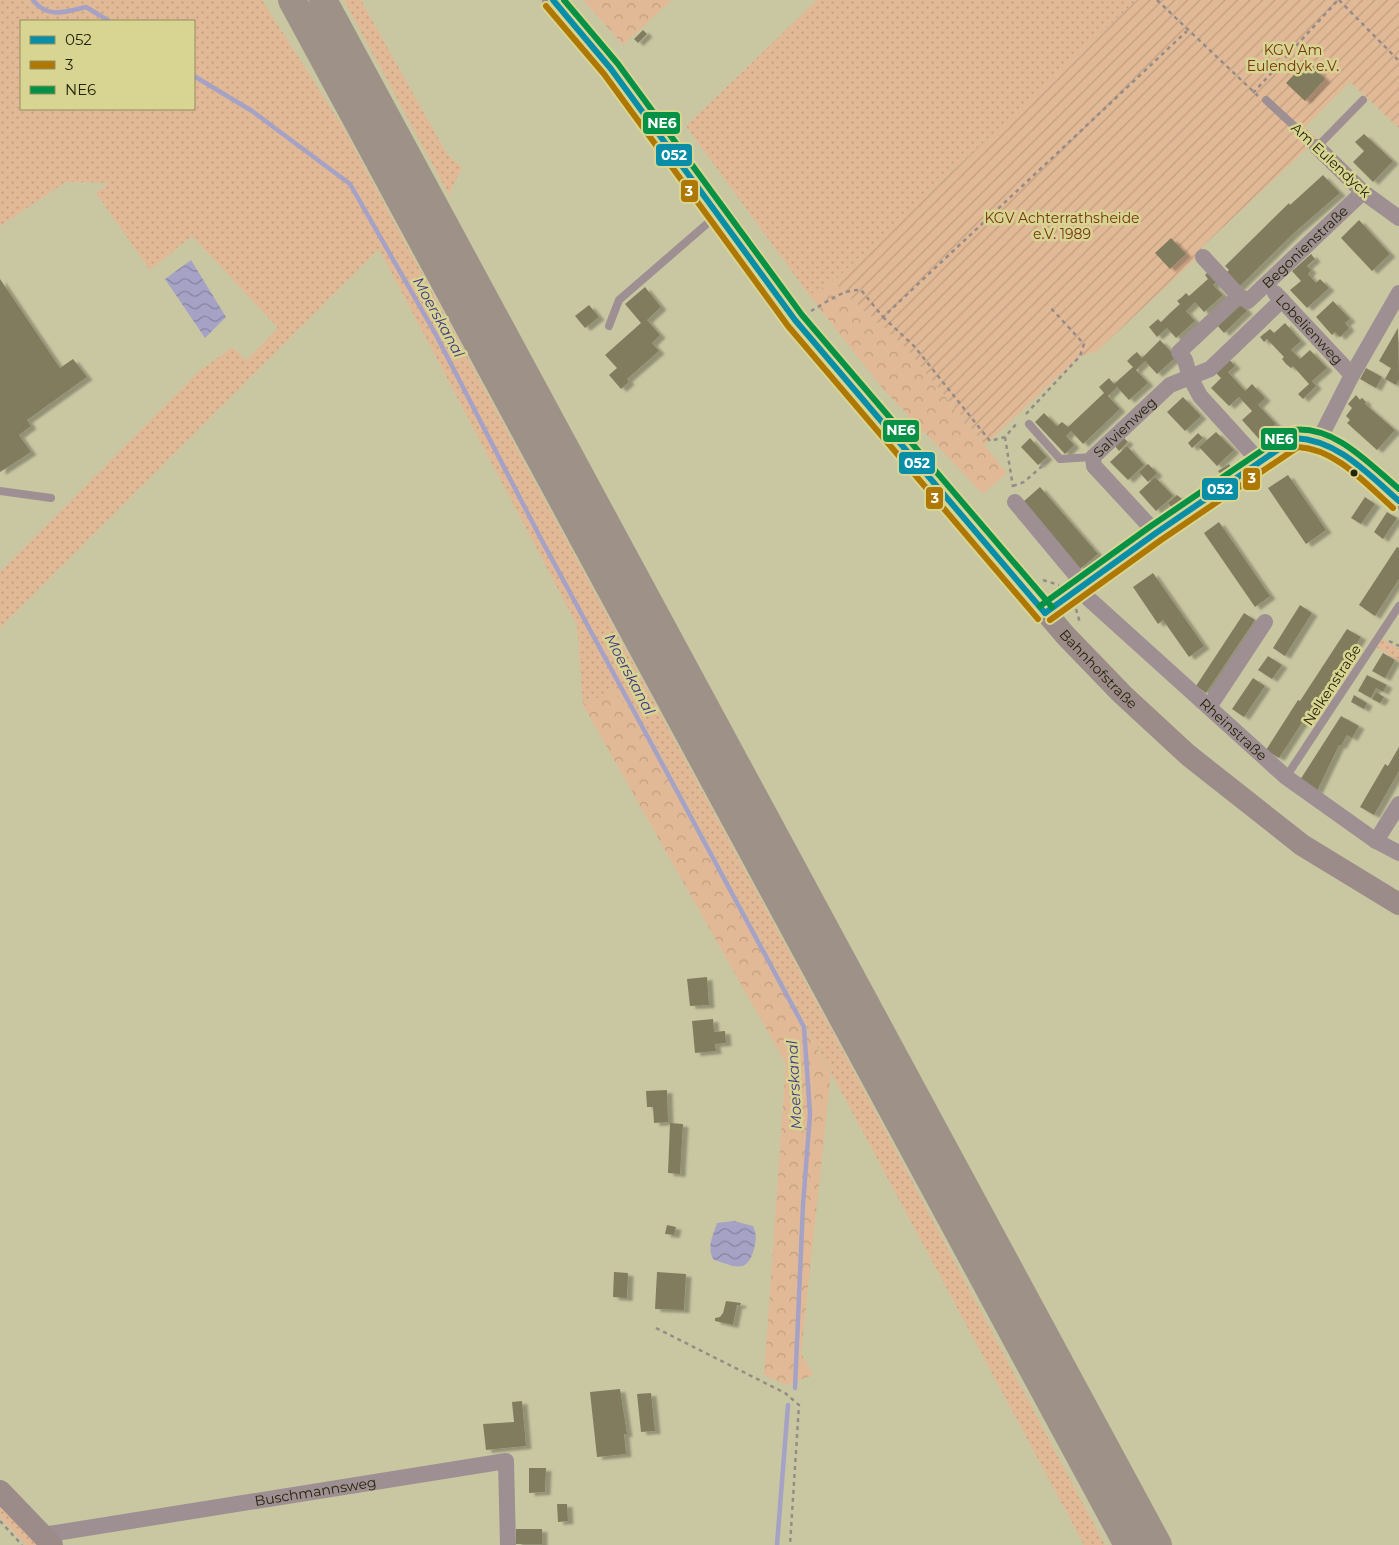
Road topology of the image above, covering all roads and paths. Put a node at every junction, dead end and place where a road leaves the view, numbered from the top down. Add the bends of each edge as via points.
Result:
1 (292, 0) edge
2 (323, 0) edge
3 (553, 0) edge
4 (1157, 0) edge
5 (1338, 0) edge
6 (1188, 31) junction
7 (1399, 61) edge
8 (1253, 93) junction
9 (1266, 100) joint
10 (1363, 100) dead end
11 (1317, 148) junction
12 (1363, 192) junction
13 (716, 216) junction
14 (1399, 218) edge
15 (1203, 257) dead end
16 (1267, 284) junction
17 (1399, 293) edge
18 (1243, 299) junction
19 (1282, 300) junction
20 (805, 304) dead end
21 (1049, 306) dead end
22 (810, 312) junction
23 (883, 317) junction
24 (1264, 318) junction
25 (816, 319) dead end
26 (609, 326) dead end
27 (1352, 375) junction
28 (1190, 377) junction
29 (1029, 424) dead end
30 (1005, 437) junction
31 (1319, 440) junction
32 (1056, 454) junction
33 (1093, 457) junction
34 (1260, 462) junction
35 (1013, 486) junction
36 (0, 492) edge
37 (51, 498) dead end
38 (1399, 501) edge
39 (1015, 502) joint
40 (1156, 533) junction
41 (1036, 575) dead end
42 (1078, 589) junction
43 (1399, 606) edge
44 (1045, 613) junction
45 (1265, 622) dead end
46 (1083, 630) dead end
47 (1209, 707) junction
48 (1286, 777) junction
49 (1399, 804) edge
50 (1376, 842) junction
51 (1399, 853) edge
52 (1399, 904) edge
53 (656, 1328) dead end
54 (0, 1491) edge
55 (0, 1521) edge
56 (47, 1540) edge
57 (22, 1545) edge
58 (508, 1545) edge
59 (790, 1545) edge
60 (1128, 1545) edge
61 (1158, 1545) edge

1 - 60 highway
2 - 61 highway
3 - 13 main road, Bahnhofstraße via 611,69
4 - 6 path
5 - 7 path
5 - 8 path
6 - 8 path
6 - 23 path
8 - 9 path
9 - 11 lane, Am Eulendyck
10 - 11 lane
11 - 12 street, Am Eulendyck
12 - 14 street, Am Eulendyck
12 - 16 street, Begonienstraße
13 - 26 lane via 619,300
13 - 44 main road, Bahnhofstraße via 795,320
15 - 18 street
16 - 18 street, Begonienstraße
16 - 19 street, Lobelienweg
17 - 27 street
18 - 24 street
18 - 28 street via 1178,352 1185,360
19 - 24 street, Salvienweg
19 - 27 street, Lobelienweg
20 - 22 path
21 - 30 path via 1084,344 1080,356
22 - 23 path via 841,294 861,290
22 - 25 path
23 - 30 path via 914,346 990,441
24 - 28 street, Salvienweg via 1210,369
27 - 31 street
28 - 33 street, Salvienweg via 1170,385
28 - 34 street via 1200,396
29 - 32 lane
30 - 35 path
31 - 34 street via 1308,436 1295,438
31 - 38 street
32 - 33 lane via 1060,459
32 - 35 path via 1024,482
33 - 40 street, Salvienweg via 1094,466
34 - 40 street
35 - 39 path
36 - 37 lane
39 - 42 street, Rheinstraße
40 - 42 street
41 - 42 path via 1043,580
42 - 44 street
42 - 46 path
42 - 47 street, Rheinstraße
43 - 48 lane, Nelkenstraße
44 - 52 main road, Bahnhofstraße via 1122,694 1188,755 1302,845
45 - 47 street
47 - 48 street, Rheinstraße
48 - 50 street, Rheinstraße
49 - 50 street
50 - 51 street, Rheinstraße
53 - 59 path via 785,1393 799,1405
54 - 56 main road
55 - 57 path
56 - 58 street, Buschmannsweg via 506,1461

